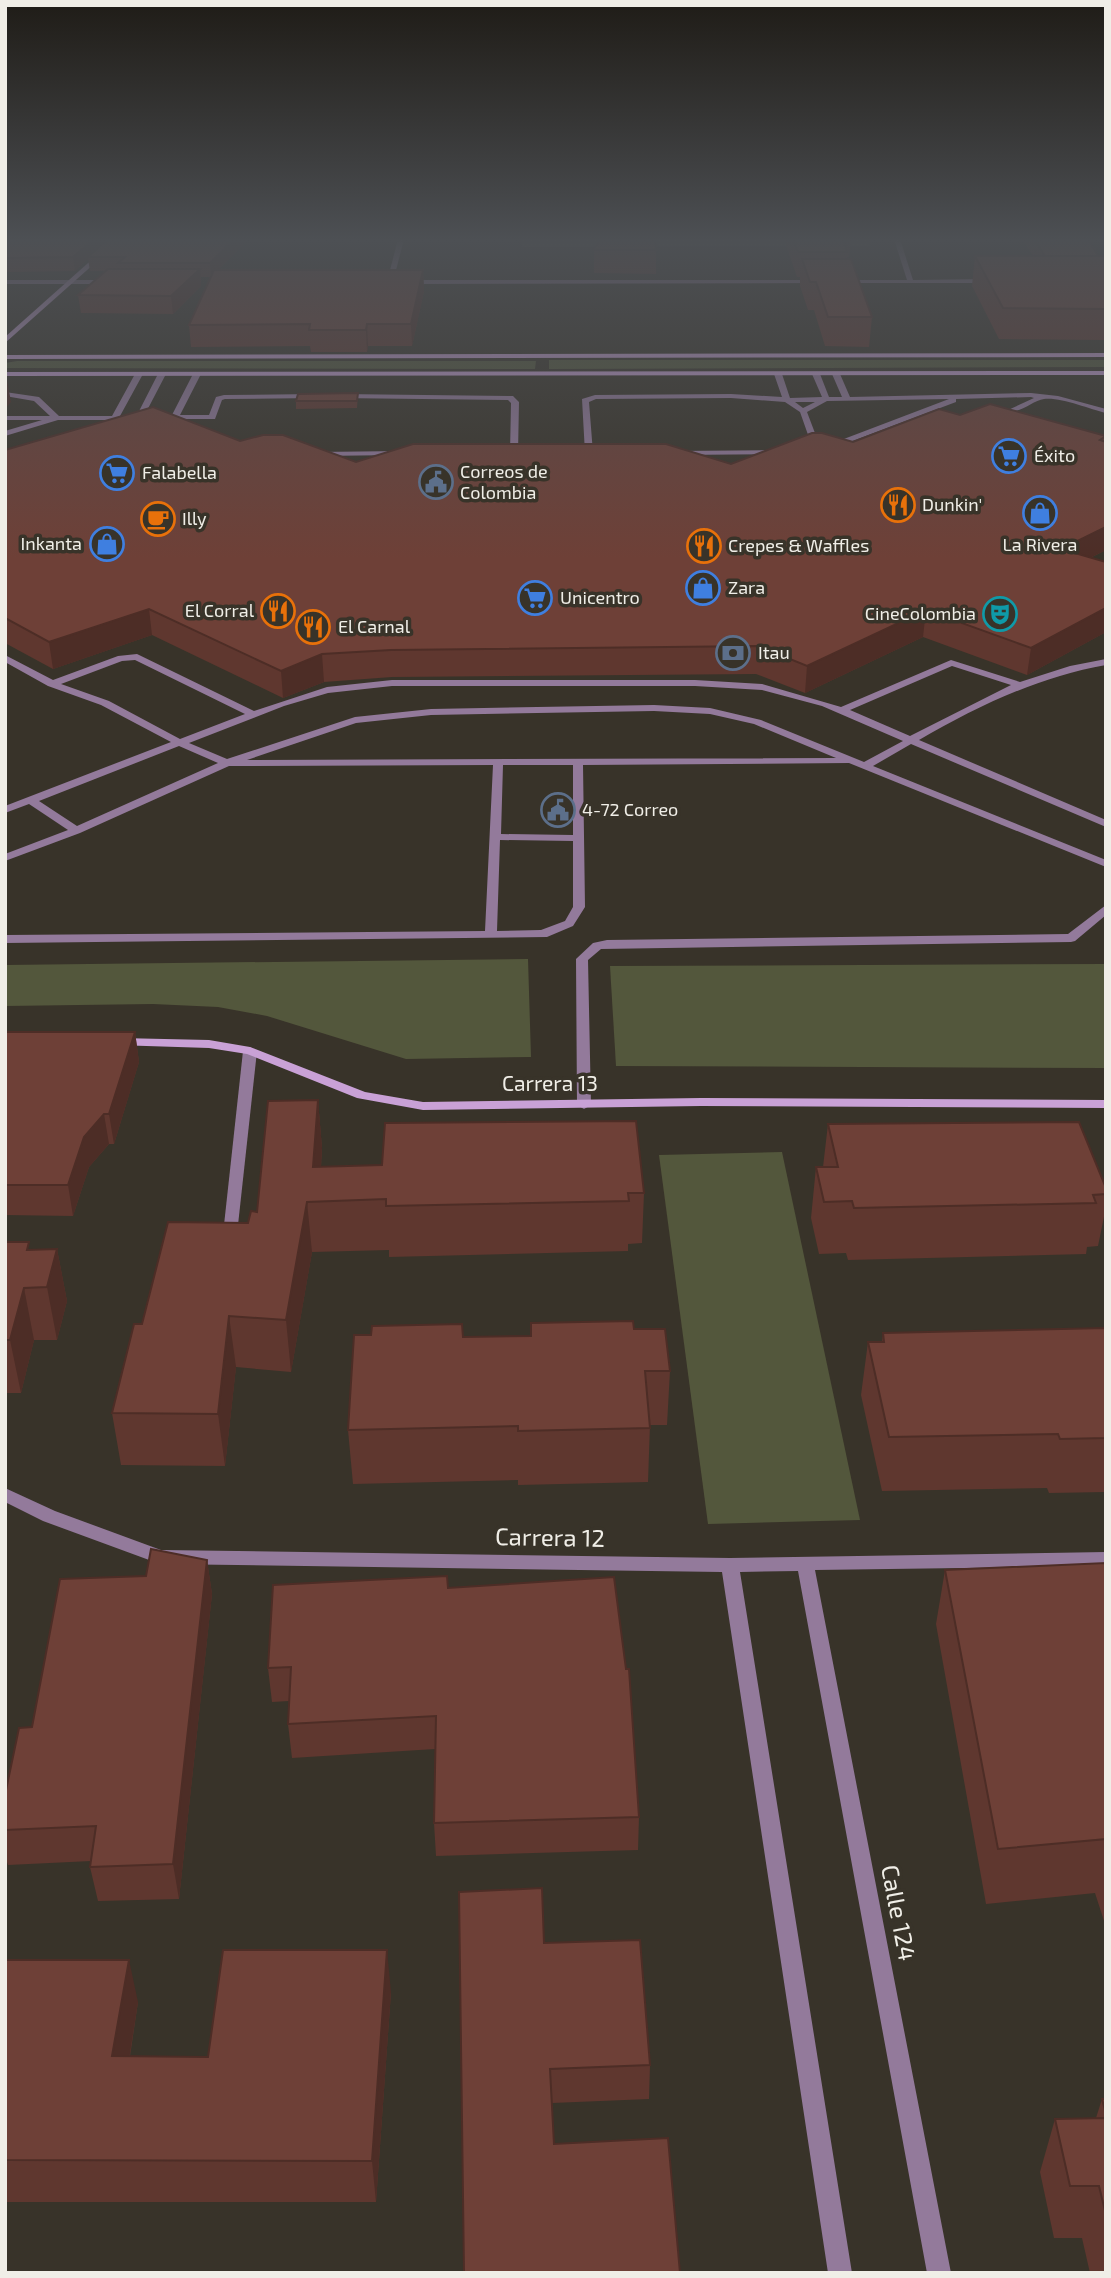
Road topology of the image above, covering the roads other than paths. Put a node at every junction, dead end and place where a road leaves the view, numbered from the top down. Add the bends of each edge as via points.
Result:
1 (1106, 355) edge
2 (5, 357) edge
3 (816, 373) junction
4 (836, 373) junction
5 (1106, 373) edge
6 (5, 374) edge
7 (139, 374) junction
8 (162, 374) junction
9 (197, 374) junction
10 (778, 374) junction
11 (5, 394) edge
12 (1043, 396) junction
13 (963, 397) junction
14 (826, 399) junction
15 (848, 399) junction
16 (787, 400) junction
17 (1012, 410) junction
18 (803, 411) junction
19 (1106, 411) edge
20 (1026, 414) edge
21 (175, 417) junction
22 (5, 418) edge
23 (57, 418) junction
24 (115, 418) junction
25 (139, 418) junction
26 (151, 418) junction
27 (198, 428) edge
28 (109, 430) edge
29 (5, 434) edge
30 (786, 452) edge
31 (501, 453) edge
32 (575, 453) edge
33 (589, 453) junction
34 (602, 453) edge
35 (669, 453) edge
36 (301, 454) edge
37 (390, 464) edge
38 (5, 658) edge
39 (1106, 662) edge
40 (52, 684) junction
41 (1020, 685) junction
42 (842, 710) junction
43 (253, 714) junction
44 (915, 739) junction
45 (180, 743) junction
46 (853, 761) junction
47 (498, 762) junction
48 (578, 762) junction
49 (227, 764) junction
50 (865, 766) junction
51 (30, 800) junction
52 (5, 810) edge
53 (1106, 824) edge
54 (76, 831) junction
55 (495, 837) junction
56 (579, 838) junction
57 (5, 858) edge
58 (1106, 864) edge
59 (1106, 909) edge
60 (491, 934) junction
61 (5, 939) edge
62 (102, 1041) edge
63 (250, 1051) junction
64 (1106, 1104) edge
65 (584, 1105) junction
66 (231, 1225) edge
67 (5, 1494) edge
68 (1106, 1559) edge
69 (806, 1563) junction
70 (730, 1565) junction
71 (840, 2273) edge
72 (939, 2273) edge

1 - 2 main road
3 - 4 main road
3 - 10 main road
3 - 14 street
4 - 5 main road
4 - 15 street
6 - 7 main road
7 - 8 main road
7 - 24 street
8 - 9 main road
8 - 25 street
9 - 10 main road
9 - 21 street
10 - 16 street
11 - 23 street via 36,399
12 - 13 street
12 - 17 street
12 - 19 street
13 - 15 street
13 - 17 street
13 - 18 street via 814,452
14 - 15 street
14 - 16 street
14 - 18 street
15 - 18 street
16 - 18 street
16 - 33 street via 590,398 585,401
17 - 20 street
21 - 26 street
21 - 27 street
21 - 31 street via 212,417 219,399 230,397 504,396 515,402 518,453
22 - 23 street
23 - 24 street
23 - 29 street
24 - 25 street
25 - 26 street
26 - 28 street
30 - 35 street
32 - 33 street
33 - 34 street
36 - 37 street via 411,455
38 - 40 street
39 - 41 street via 1064,669
40 - 43 street via 121,658 137,657
40 - 45 street via 105,703
41 - 42 street via 951,663
41 - 44 street
42 - 43 street via 798,695 727,683 406,683 327,690
42 - 44 street
43 - 45 street
44 - 50 street
44 - 53 street
45 - 49 street
45 - 51 street
46 - 48 street
46 - 49 street via 734,716 654,708 389,715 329,726
46 - 50 street
47 - 48 street
47 - 49 street
47 - 55 street
48 - 56 street
49 - 54 street
50 - 58 street
51 - 52 street
51 - 54 street
54 - 57 street
55 - 56 street
55 - 60 street
56 - 60 street via 579,908 569,923 543,934
59 - 65 street via 1071,938 597,946 582,959
60 - 61 street
62 - 63 main road, Carrera 13 via 209,1044
63 - 65 main road, Carrera 13 via 393,1102 423,1106
63 - 66 street
64 - 65 main road, Carrera 13
67 - 70 street, Carrera 12 via 160,1557
68 - 69 street, Carrera 12
69 - 70 street, Carrera 12
69 - 72 street, Calle 124
70 - 71 street

